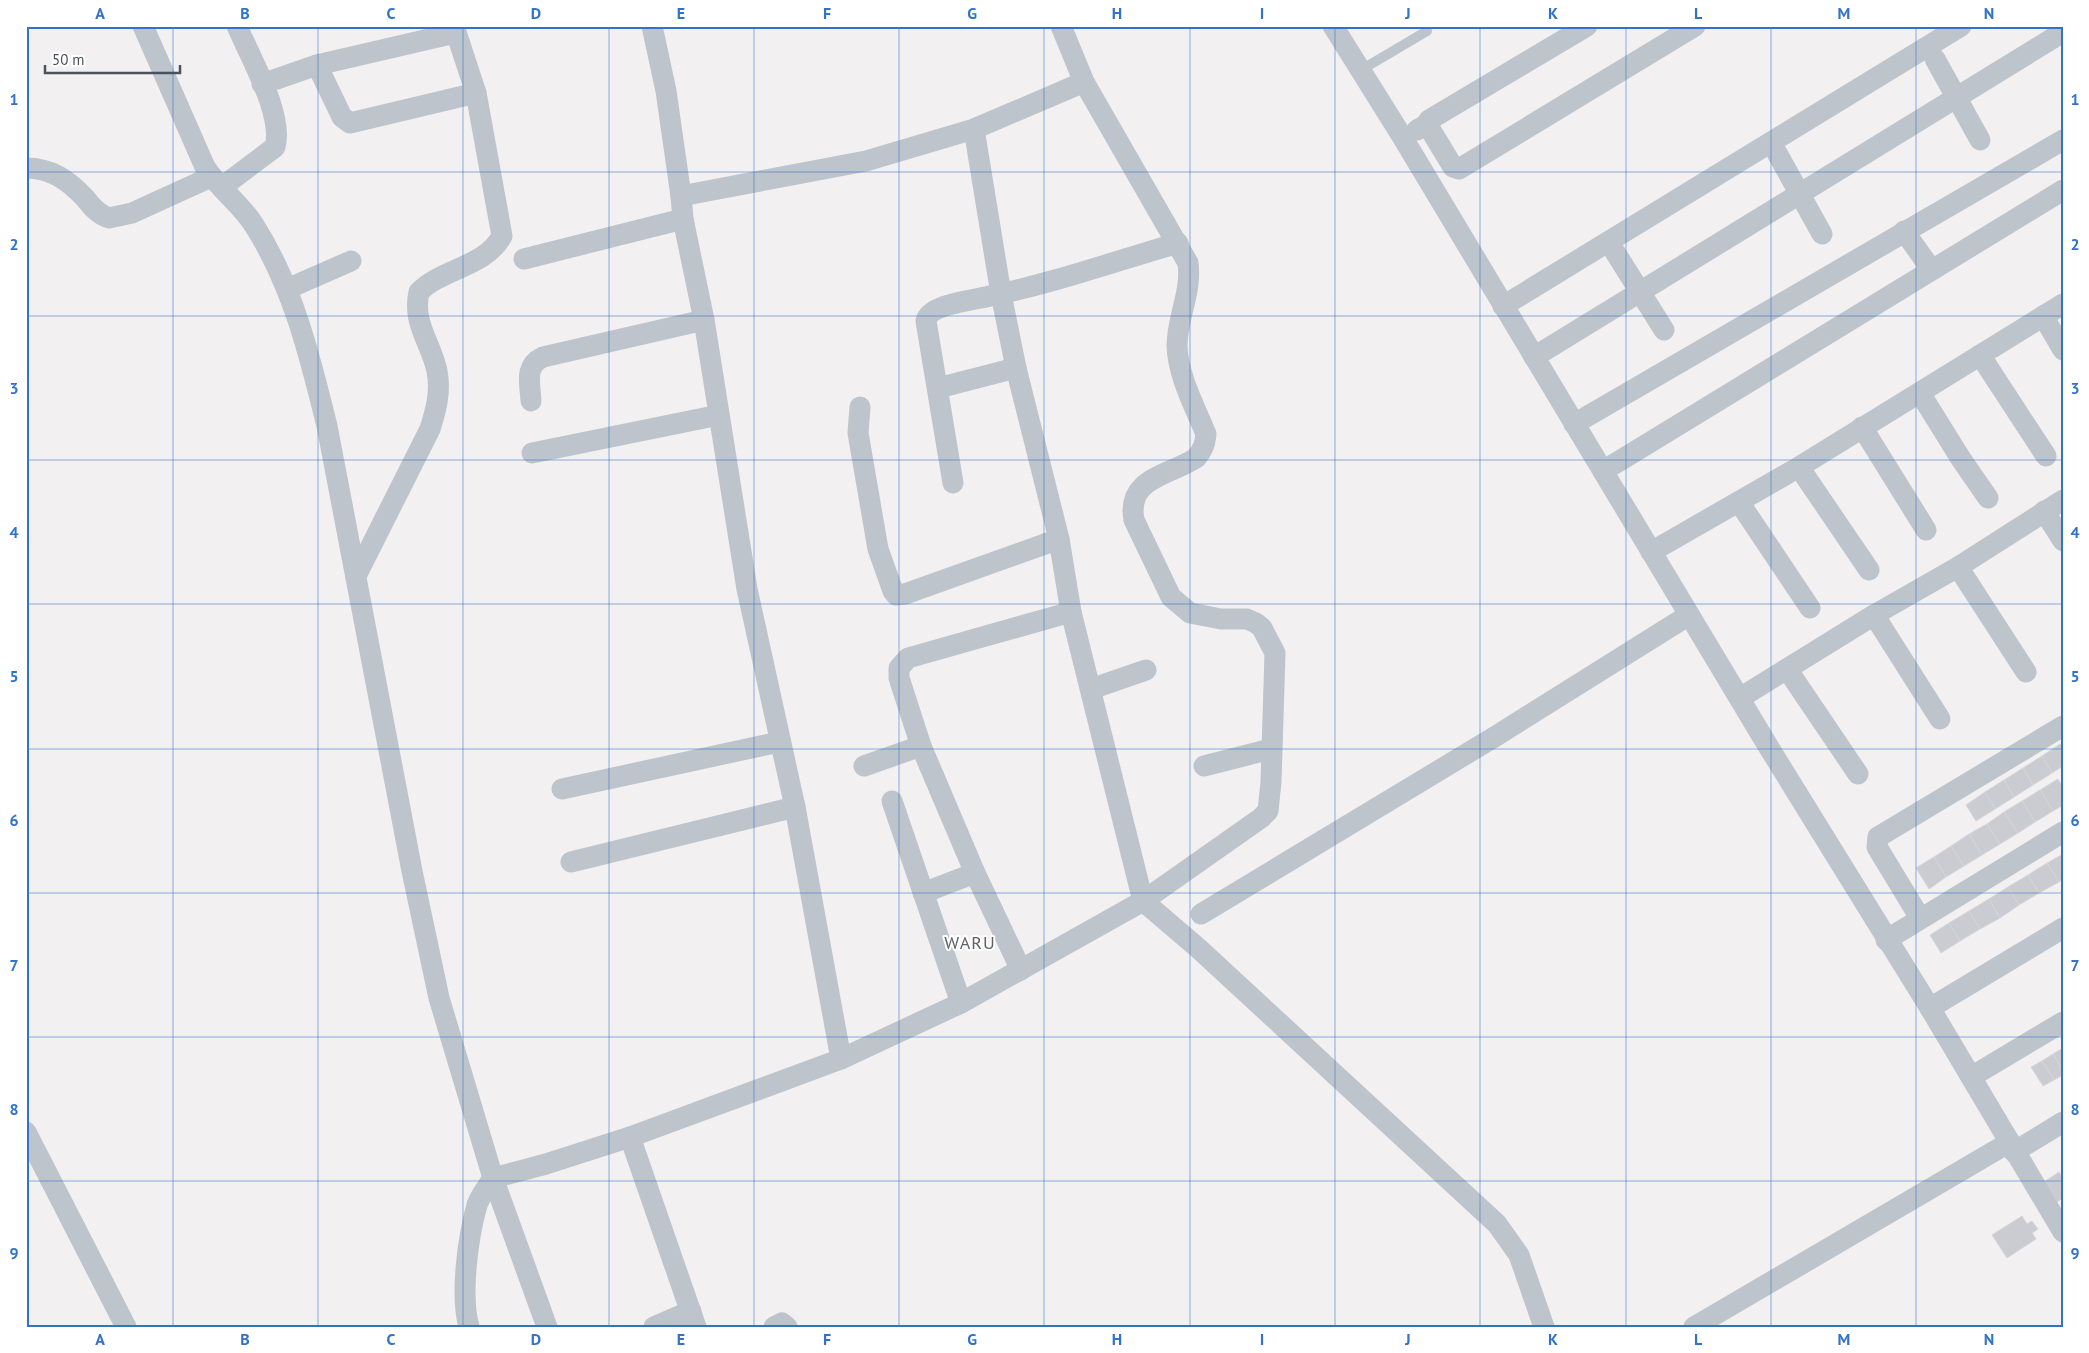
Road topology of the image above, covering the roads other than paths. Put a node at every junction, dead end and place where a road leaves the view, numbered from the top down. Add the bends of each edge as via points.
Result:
1 (236, 26) edge
2 (652, 26) edge
3 (1061, 26) edge
4 (1333, 26) edge
5 (1587, 26) edge
6 (1961, 26) edge
7 (148, 28) edge
8 (1688, 28) edge
9 (455, 30) edge
10 (1427, 31) dead end
11 (2063, 32) edge
12 (1935, 59) dead end
13 (317, 65) junction
14 (1360, 70) junction
15 (1084, 82) junction
16 (262, 84) junction
17 (476, 93) junction
18 (1956, 98) junction
19 (1427, 124) junction
20 (974, 129) junction
21 (1403, 138) junction
22 (1980, 140) dead end
23 (2063, 140) edge
24 (1776, 153) dead end
25 (26, 168) edge
26 (217, 182) junction
27 (2063, 190) edge
28 (1800, 194) junction
29 (682, 196) junction
30 (683, 219) junction
31 (1904, 232) junction
32 (1822, 234) dead end
33 (1178, 243) junction
34 (1616, 252) dead end
35 (524, 259) dead end
36 (351, 261) dead end
37 (1931, 269) junction
38 (287, 289) junction
39 (1640, 292) junction
40 (1001, 294) junction
41 (2063, 304) edge
42 (1502, 306) junction
43 (2043, 316) junction
44 (704, 320) junction
45 (1664, 330) dead end
46 (2063, 350) edge
47 (1980, 355) junction
48 (1534, 357) junction
49 (1016, 368) junction
50 (938, 388) junction
51 (1920, 393) junction
52 (531, 401) dead end
53 (860, 407) dead end
54 (719, 415) junction
55 (1574, 424) junction
56 (1862, 427) junction
57 (532, 453) dead end
58 (2046, 456) dead end
59 (1800, 466) junction
60 (1602, 471) junction
61 (953, 483) dead end
62 (1988, 498) dead end
63 (2063, 500) edge
64 (1739, 502) junction
65 (2044, 511) junction
66 (1926, 530) dead end
67 (1059, 539) junction
68 (2063, 541) edge
69 (1651, 552) junction
70 (1958, 567) junction
71 (1869, 570) dead end
72 (356, 576) junction
73 (1810, 608) dead end
74 (1071, 612) junction
75 (1689, 615) junction
76 (1874, 615) junction
77 (1788, 669) junction
78 (1146, 670) dead end
79 (2026, 672) dead end
80 (1091, 688) junction
81 (1740, 698) junction
82 (1940, 719) dead end
83 (2063, 726) edge
84 (779, 742) junction
85 (921, 746) junction
86 (1271, 749) junction
87 (864, 766) dead end
88 (1204, 766) dead end
89 (1858, 774) dead end
90 (562, 789) dead end
91 (892, 801) dead end
92 (795, 807) junction
93 (2063, 832) edge
94 (571, 862) dead end
95 (975, 873) junction
96 (923, 893) junction
97 (1143, 901) junction
98 (1202, 914) dead end
99 (1920, 918) junction
100 (2063, 928) edge
101 (1886, 940) junction
102 (1021, 970) junction
103 (961, 1003) junction
104 (1930, 1008) junction
105 (2063, 1022) edge
106 (853, 1054) junction
107 (1971, 1077) junction
108 (2063, 1122) edge
109 (26, 1132) edge
110 (630, 1137) junction
111 (2012, 1147) junction
112 (493, 1178) junction
113 (2060, 1222) edge
114 (693, 1319) edge
115 (126, 1327) edge
116 (469, 1327) edge
117 (547, 1327) edge
118 (654, 1327) edge
119 (774, 1327) edge
120 (787, 1327) edge
121 (1544, 1327) edge
122 (1694, 1327) edge

1 - 16 street
2 - 29 street
3 - 15 street
4 - 14 street
5 - 19 street
6 - 42 street
7 - 26 street via 198,155
8 - 19 street via 1459,169 1453,167
9 - 13 street
9 - 17 street
10 - 14 lane
11 - 18 street
12 - 18 street
13 - 16 street
13 - 17 street via 342,116 350,124
14 - 21 street
15 - 20 street
15 - 33 street
16 - 26 street via 275,114 278,136 275,146
17 - 72 street via 502,236 483,257 440,277 419,292 417,316 437,369 437,406 430,429
18 - 22 street
18 - 28 street
19 - 21 street
20 - 29 street via 866,161
20 - 40 street
21 - 42 street
23 - 31 street
24 - 28 street
25 - 26 street via 41,168 56,174 96,212 109,218 132,213
26 - 38 street via 253,223
27 - 37 street
28 - 32 street
28 - 39 street
29 - 30 street
30 - 35 street
30 - 44 street
31 - 37 street
31 - 55 street
33 - 40 street
33 - 86 street via 1190,275 1179,325 1178,359 1206,434 1205,441 1196,458 1142,486 1134,497 1132,511 1171,597 1180,607 1203,617 1247,619 1262,628 1275,653
34 - 39 street
36 - 38 street
37 - 60 street
38 - 72 street via 312,362 325,416
39 - 45 street
39 - 48 street
40 - 49 street
40 - 50 street via 942,306 926,317
41 - 43 street
42 - 48 street
43 - 46 street
43 - 47 street
44 - 52 street via 543,357 535,361 529,372
44 - 54 street
47 - 51 street
47 - 58 street
48 - 55 street
49 - 50 street
49 - 67 street
50 - 61 street
51 - 56 street
51 - 62 street
53 - 67 street via 858,433 878,549 896,595
54 - 57 street
54 - 84 street via 747,589
55 - 60 street
56 - 59 street
56 - 66 street
59 - 64 street
59 - 71 street
60 - 69 street
63 - 65 street
64 - 69 street
64 - 73 street
65 - 68 street
65 - 70 street
67 - 74 street
69 - 75 street
70 - 76 street
70 - 79 street
72 - 112 street via 439,998
74 - 80 street
74 - 85 street via 905,660 899,668 899,678
75 - 81 street
75 - 98 street
76 - 77 street
76 - 82 street
77 - 81 street
77 - 89 street
78 - 80 street
80 - 97 street
81 - 101 street
83 - 99 street via 1878,836 1877,847
84 - 90 street
84 - 92 street
85 - 87 street
85 - 95 street
86 - 88 street
86 - 97 street via 1271,782 1265,816
91 - 96 street
92 - 94 street
92 - 106 street
93 - 99 street
95 - 96 street
95 - 102 street
96 - 103 street
97 - 102 street
97 - 121 street via 1497,1224 1518,1255
99 - 101 street
100 - 104 street
101 - 104 street
102 - 103 street
103 - 106 street
104 - 107 street
105 - 107 street
106 - 110 street
107 - 111 street
108 - 111 street
109 - 115 street
110 - 112 street
110 - 114 street
111 - 113 street
111 - 122 street
112 - 116 street via 478,1204 471,1238 464,1295
112 - 117 street
114 - 118 street
119 - 120 street via 782,1323

